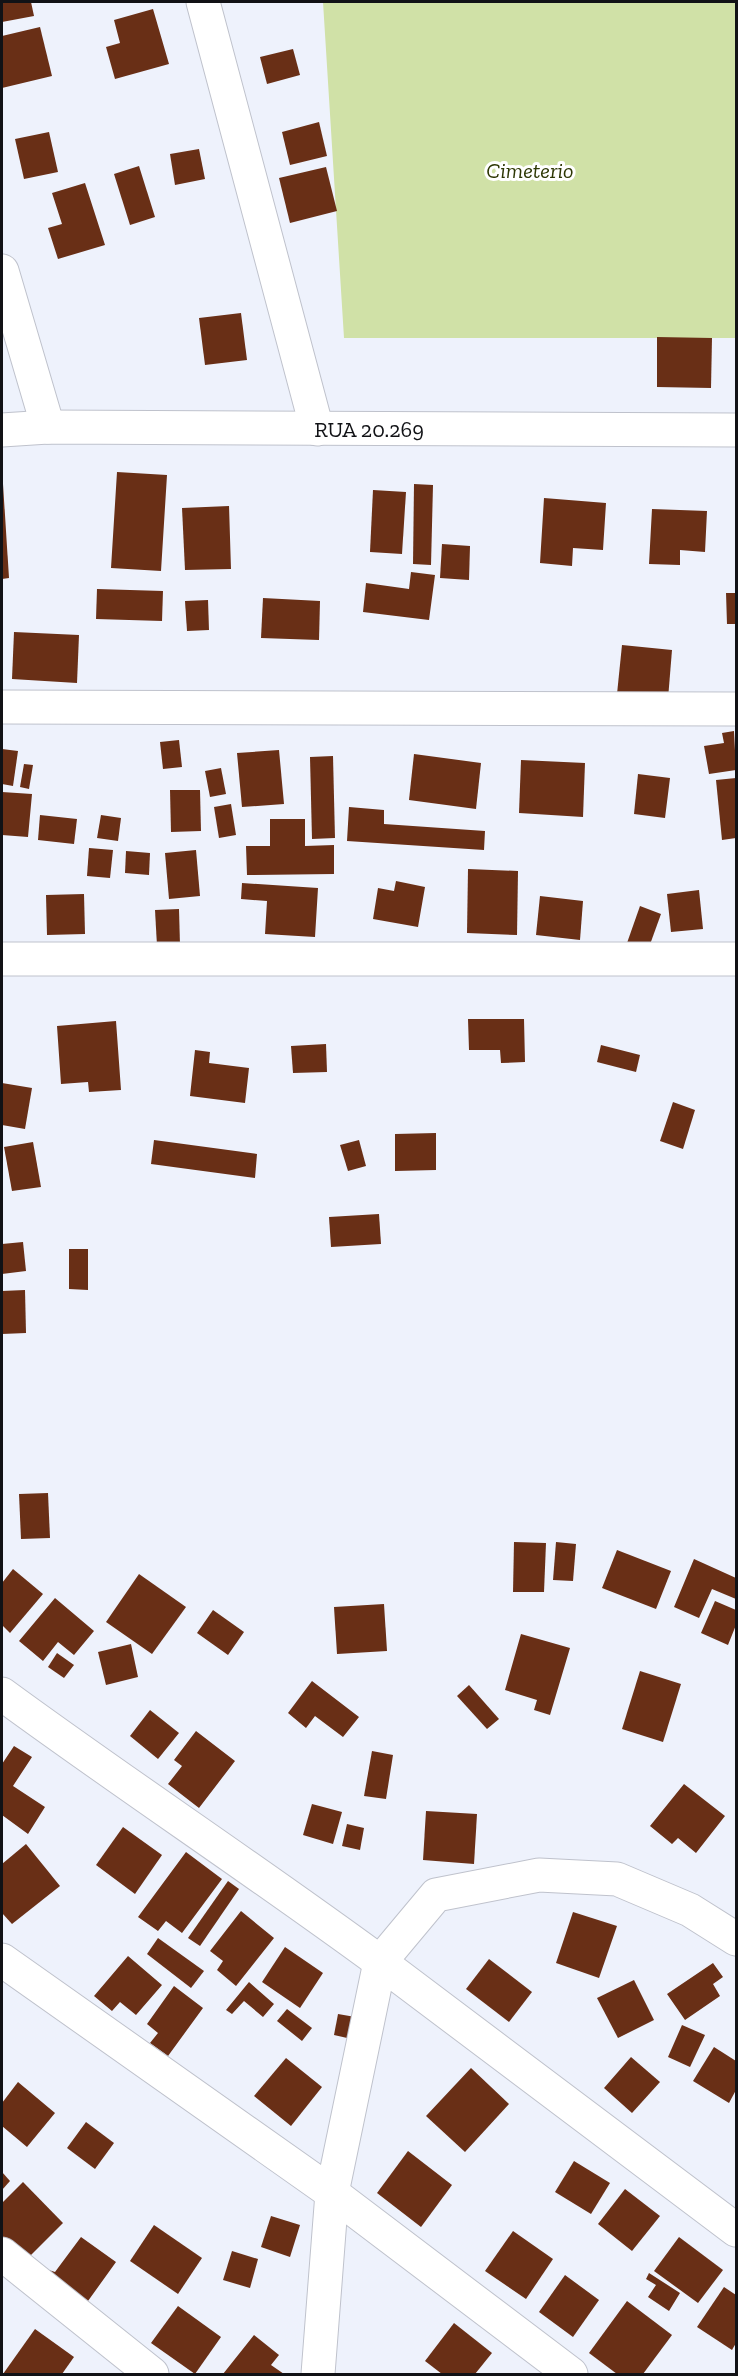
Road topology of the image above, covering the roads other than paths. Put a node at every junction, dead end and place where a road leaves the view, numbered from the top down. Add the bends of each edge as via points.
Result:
1 (203, 2) edge
2 (2, 271) edge
3 (48, 427) junction
4 (316, 429) junction
5 (2, 430) edge
6 (736, 430) edge
7 (2, 707) edge
8 (736, 709) edge
9 (736, 959) edge
10 (2, 960) edge
11 (2, 1694) edge
12 (736, 1939) edge
13 (2, 1960) edge
14 (380, 1962) junction
15 (332, 2193) junction
16 (736, 2230) edge
17 (2, 2254) edge
18 (152, 2374) edge
19 (318, 2374) edge
20 (571, 2374) edge

1 - 4 street
2 - 3 street
3 - 4 street, RUA 20.269
3 - 5 street, RUA 20.269
4 - 6 street, RUA 20.269
7 - 8 street
9 - 10 street
11 - 14 street
12 - 14 street via 690,1910 617,1879 539,1875 436,1895
13 - 15 street
14 - 15 street
14 - 16 street
15 - 19 street
15 - 20 street
17 - 18 street

